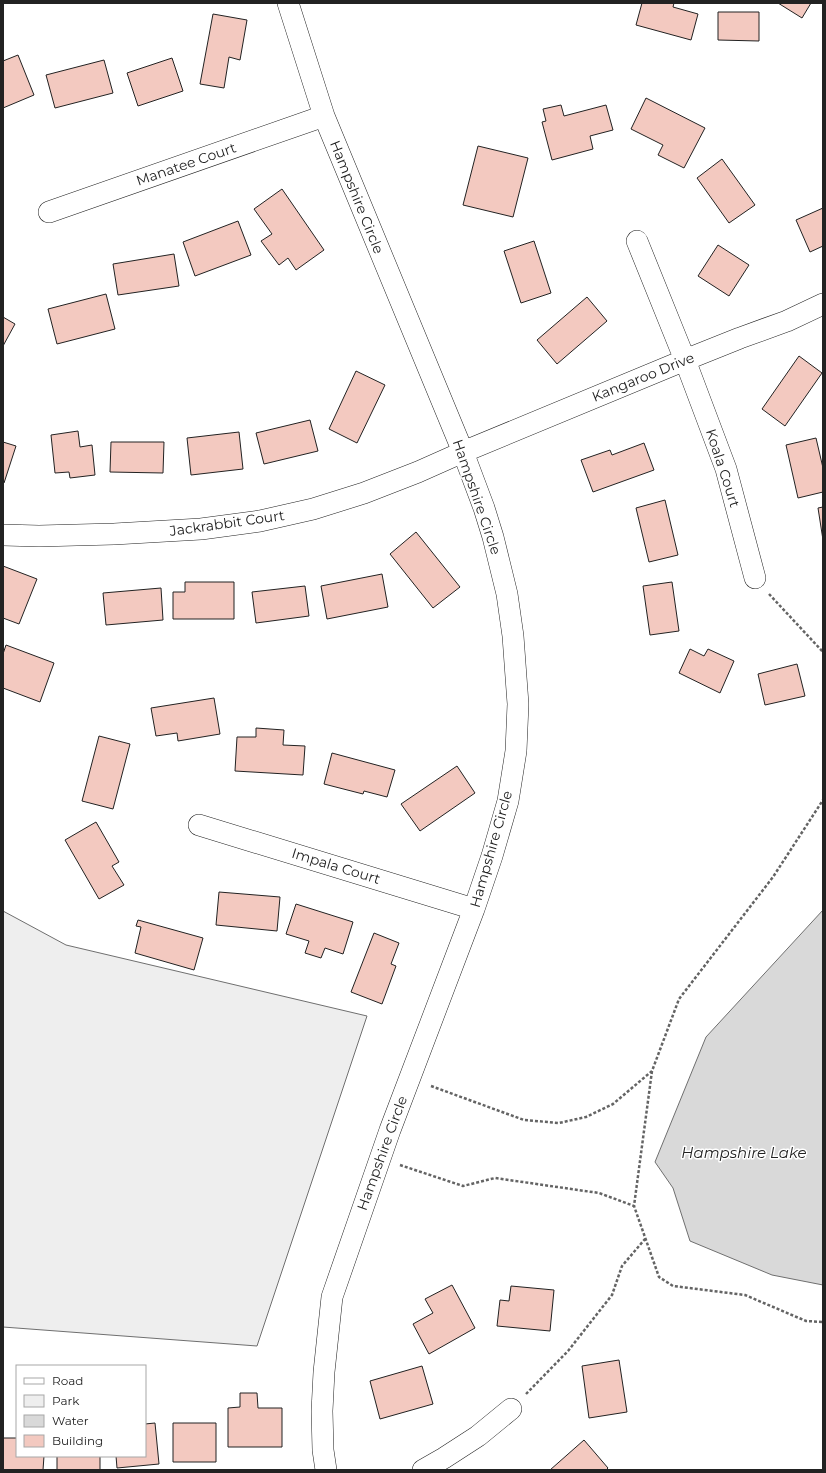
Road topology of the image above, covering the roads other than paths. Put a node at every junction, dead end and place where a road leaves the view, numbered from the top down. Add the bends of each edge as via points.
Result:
1 (288, 3) edge
2 (324, 116) junction
3 (49, 212) dead end
4 (637, 241) dead end
5 (823, 304) edge
6 (685, 360) junction
7 (463, 452) junction
8 (3, 535) edge
9 (755, 578) road end
10 (199, 825) dead end
11 (474, 908) junction
12 (511, 1409) road end
13 (326, 1470) edge
14 (423, 1470) edge

1 - 2 street, Hampshire Circle
2 - 3 street, Manatee Court
2 - 7 street, Hampshire Circle
4 - 6 street, Koala Court
5 - 6 street, Kangaroo Drive via 787,321
6 - 7 street, Kangaroo Drive
6 - 9 street, Koala Court via 726,469
7 - 8 street, Jackrabbit Court via 364,493 313,509 260,521 201,529 114,534
7 - 11 street, Hampshire Circle via 484,508 501,568 513,636 518,704 516,751 508,801
10 - 11 street, Impala Court
11 - 13 street, Hampshire Circle via 380,1158 332,1297 323,1380 323,1450
12 - 14 street via 478,1436

